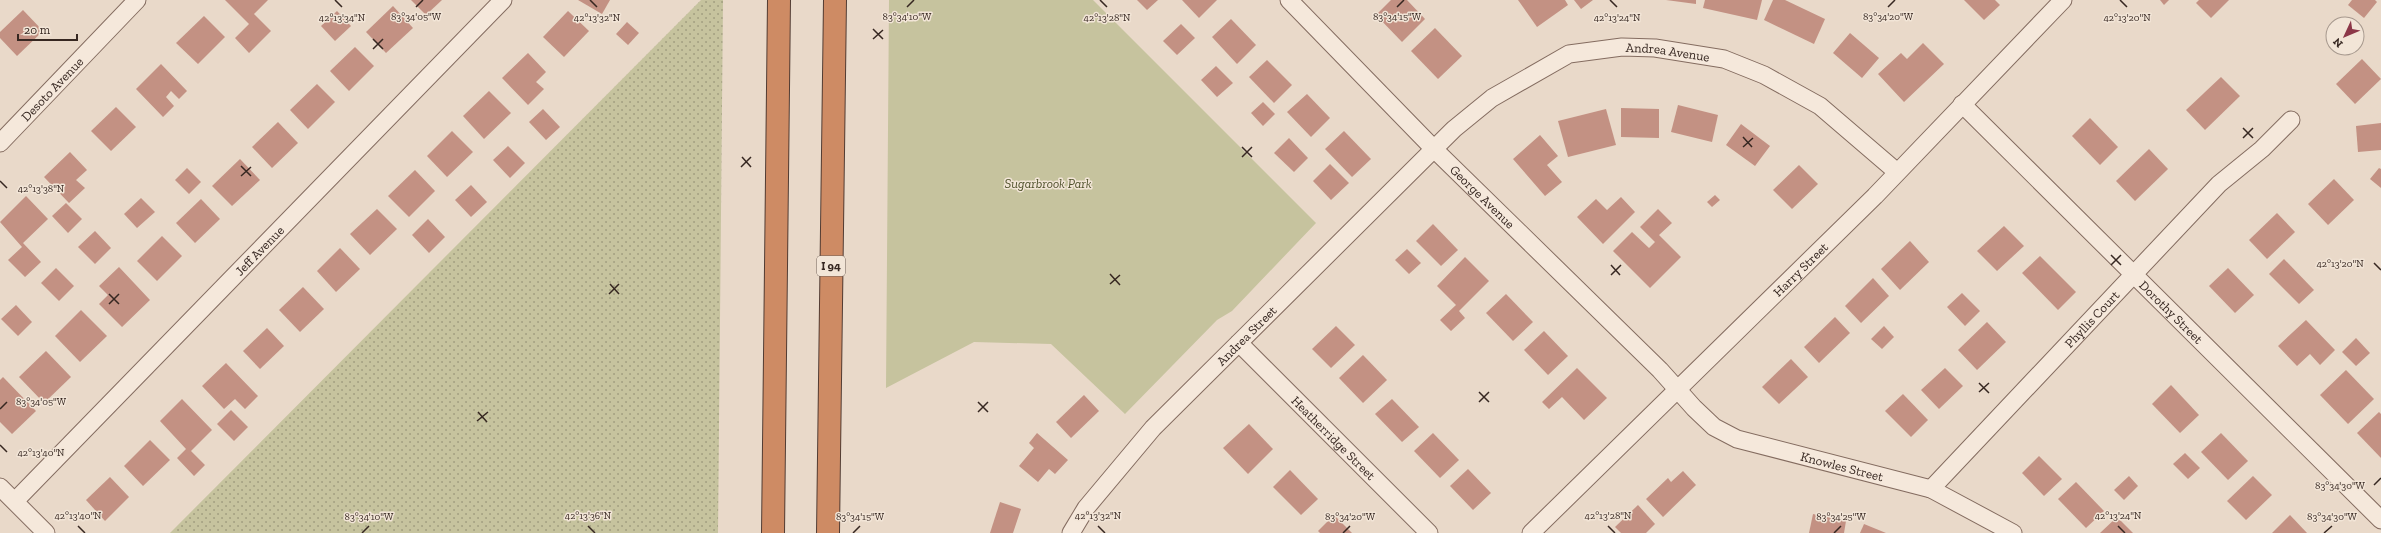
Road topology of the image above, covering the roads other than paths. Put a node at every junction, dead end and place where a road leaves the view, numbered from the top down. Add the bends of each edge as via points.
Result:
1 (137, 0) edge
2 (503, 0) edge
3 (779, 0) edge
4 (835, 0) edge
5 (1289, 0) edge
6 (2063, 0) edge
7 (1962, 104) junction
8 (2291, 120) dead end
9 (0, 143) edge
10 (1434, 149) junction
11 (1898, 172) junction
12 (2134, 273) junction
13 (1239, 343) junction
14 (1678, 391) junction
15 (0, 487) edge
16 (1931, 489) junction
17 (15, 502) junction
18 (2381, 520) edge
19 (46, 533) edge
20 (773, 533) edge
21 (828, 533) edge
22 (1071, 533) edge
23 (1428, 533) edge
24 (1531, 533) edge
25 (2013, 533) edge

1 - 9 street, Desoto Avenue
2 - 17 street, Jeff Avenue
3 - 20 highway
4 - 21 highway, I 94
5 - 10 street, George Avenue
6 - 7 street, Harry Street
7 - 11 street, Harry Street
7 - 12 street, Dorothy Street
8 - 12 street, Phyllis Court via 2262,149 2219,184
10 - 11 street, Andrea Avenue via 1492,98 1569,54 1622,47 1655,48 1724,60 1764,75 1820,106
10 - 13 street, Andrea Street
10 - 14 street, George Avenue
11 - 14 street, Harry Street
12 - 16 street, Phyllis Court
12 - 18 street, Dorothy Street
13 - 22 street, Andrea Street via 1153,428 1086,508
13 - 23 street, Heatherridge Street
14 - 16 street, Knowles Street via 1714,427 1737,439
14 - 24 street, Harry Street
15 - 17 street
16 - 25 street, Knowles Street
17 - 19 street

